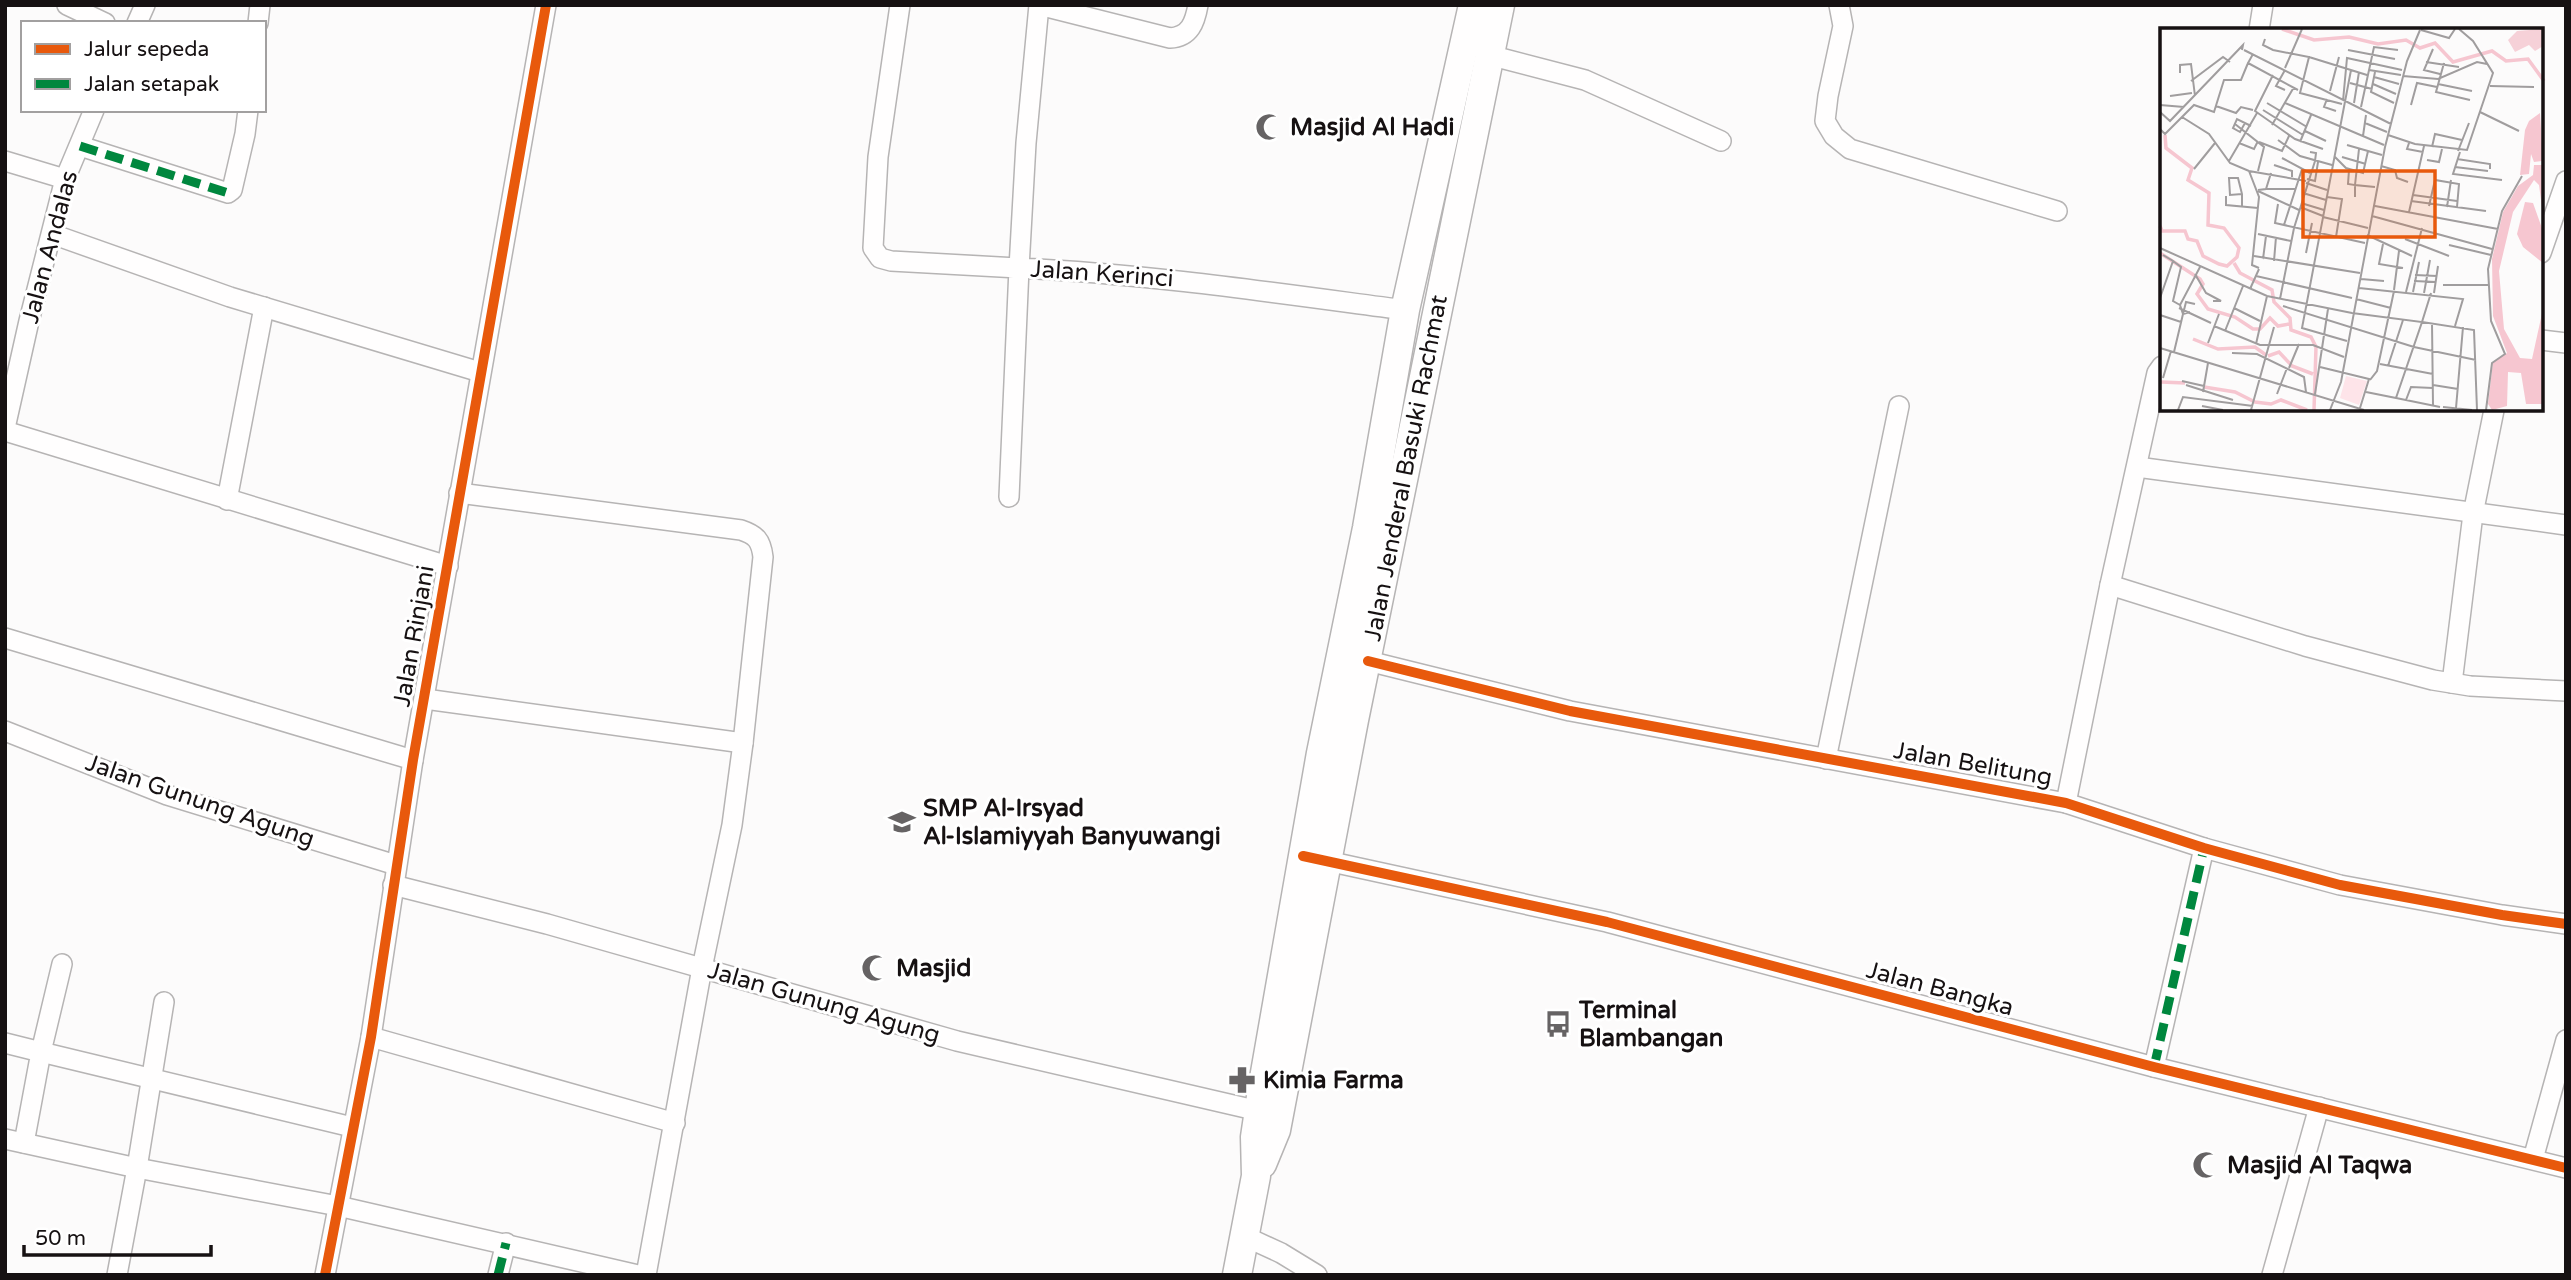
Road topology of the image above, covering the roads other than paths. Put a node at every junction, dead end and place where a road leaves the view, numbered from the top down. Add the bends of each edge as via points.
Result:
1 (67, 5) edge
2 (145, 5) edge
3 (546, 5) edge
4 (900, 5) edge
5 (1039, 5) edge
6 (1198, 5) edge
7 (1839, 5) edge
8 (2263, 5) edge
9 (1490, 6) edge
10 (101, 21) edge
11 (138, 21) edge
12 (2259, 28) edge
13 (1489, 55) junction
14 (93, 112) edge
15 (248, 112) edge
16 (1721, 141) dead end
17 (80, 146) junction
18 (5, 161) edge
19 (65, 179) junction
20 (2566, 181) edge
21 (2057, 211) dead end
22 (52, 234) junction
23 (2543, 247) edge
24 (1019, 268) junction
25 (264, 307) junction
26 (1405, 310) junction
27 (2543, 340) edge
28 (2566, 343) edge
29 (2160, 368) edge
30 (480, 372) junction
31 (1899, 406) dead end
32 (2494, 411) edge
33 (5, 429) edge
34 (2137, 467) junction
35 (459, 493) junction
36 (1009, 497) dead end
37 (227, 499) junction
38 (2473, 514) junction
39 (2566, 525) edge
40 (448, 566) junction
41 (2110, 585) junction
42 (5, 638) edge
43 (1367, 661) junction
44 (2452, 683) junction
45 (2566, 691) edge
46 (425, 699) junction
47 (5, 731) edge
48 (744, 743) junction
49 (413, 760) junction
50 (1826, 760) junction
51 (2066, 803) junction
52 (2204, 849) junction
53 (1315, 858) junction
54 (395, 875) junction
55 (2566, 924) edge
56 (62, 964) dead end
57 (702, 968) junction
58 (164, 1002) dead end
59 (371, 1037) junction
60 (2566, 1040) edge
61 (5, 1043) edge
62 (41, 1052) junction
63 (2154, 1067) junction
64 (151, 1080) junction
65 (2319, 1107) junction
66 (1259, 1111) junction
67 (675, 1123) junction
68 (352, 1127) junction
69 (15, 1141) edge
70 (2533, 1159) junction
71 (137, 1168) junction
72 (2566, 1168) edge
73 (1256, 1176) junction
74 (338, 1206) junction
75 (1244, 1236) junction
76 (506, 1243) junction
77 (117, 1275) edge
78 (325, 1275) edge
79 (498, 1275) edge
80 (638, 1275) edge
81 (646, 1275) edge
82 (1237, 1275) edge
83 (1317, 1275) edge
84 (2272, 1275) edge

1 - 10 street
2 - 11 street
3 - 30 street, Jalan Rinjani
4 - 24 street via 878,157 874,252 891,261
5 - 6 street via 1170,38 1192,27
5 - 24 street, Jalan Kerinci
7 - 21 street via 1843,26 1825,121 1834,136 1850,149
8 - 12 street
9 - 13 main road, Jalan Jenderal Basuki Rachmat
9 - 26 main road, Jalan Jenderal Basuki Rachmat
13 - 16 street via 1585,80
13 - 43 main road, Jalan Jenderal Basuki Rachmat
14 - 17 street, Jalan Andalas
15 - 17 street via 228,193
17 - 19 street, Jalan Andalas
18 - 19 street
19 - 22 street, Jalan Andalas
20 - 23 street
22 - 25 street
22 - 33 street, Jalan Andalas
24 - 26 street, Jalan Kerinci via 1193,281
24 - 36 street
25 - 30 street
25 - 37 street
26 - 53 main road, Jalan Jenderal Basuki Rachmat via 1321,753
27 - 28 street
29 - 34 street
30 - 35 street, Jalan Rinjani
31 - 50 street
32 - 38 street
33 - 37 street
34 - 38 street
34 - 41 street
35 - 40 street, Jalan Rinjani
35 - 48 street via 741,530 758,538 763,557
37 - 40 street
38 - 39 street
38 - 44 street
40 - 46 street, Jalan Rinjani
41 - 44 street via 2305,646
41 - 51 street
42 - 49 street
43 - 50 street, Jalan Belitung via 1570,712
43 - 53 main road, Jalan Jenderal Basuki Rachmat
44 - 45 street
46 - 48 street
46 - 49 street, Jalan Rinjani
47 - 54 street, Jalan Gunung Agung via 167,795
48 - 57 street
49 - 54 street, Jalan Rinjani
50 - 51 street, Jalan Belitung
51 - 52 street, Jalan Belitung
52 - 55 street, Jalan Belitung via 2351,887
52 - 63 street
53 - 63 street, Jalan Bangka via 1607,922
53 - 66 main road, Jalan Jenderal Basuki Rachmat
53 - 73 main road, Jalan Jenderal Basuki Rachmat via 1276,1130
54 - 57 street, Jalan Gunung Agung
54 - 59 street, Jalan Rinjani
56 - 62 street
57 - 66 street, Jalan Gunung Agung via 957,1041
57 - 67 street
58 - 64 street
59 - 67 street
59 - 68 street, Jalan Rinjani
60 - 70 street
61 - 62 street
62 - 64 street
62 - 69 street
63 - 65 street, Jalan Bangka
64 - 68 street
64 - 71 street
65 - 70 street, Jalan Bangka
65 - 84 street
66 - 73 main road, Jalan Jenderal Basuki Rachmat
67 - 81 street
68 - 74 street, Jalan Rinjani
69 - 71 street
70 - 72 street, Jalan Bangka
71 - 74 street
71 - 77 street
73 - 75 main road, Jalan Jenderal Basuki Rachmat
74 - 76 street
74 - 78 street, Jalan Rinjani
75 - 82 main road, Jalan Jenderal Basuki Rachmat
75 - 83 street
76 - 79 street
76 - 80 street

